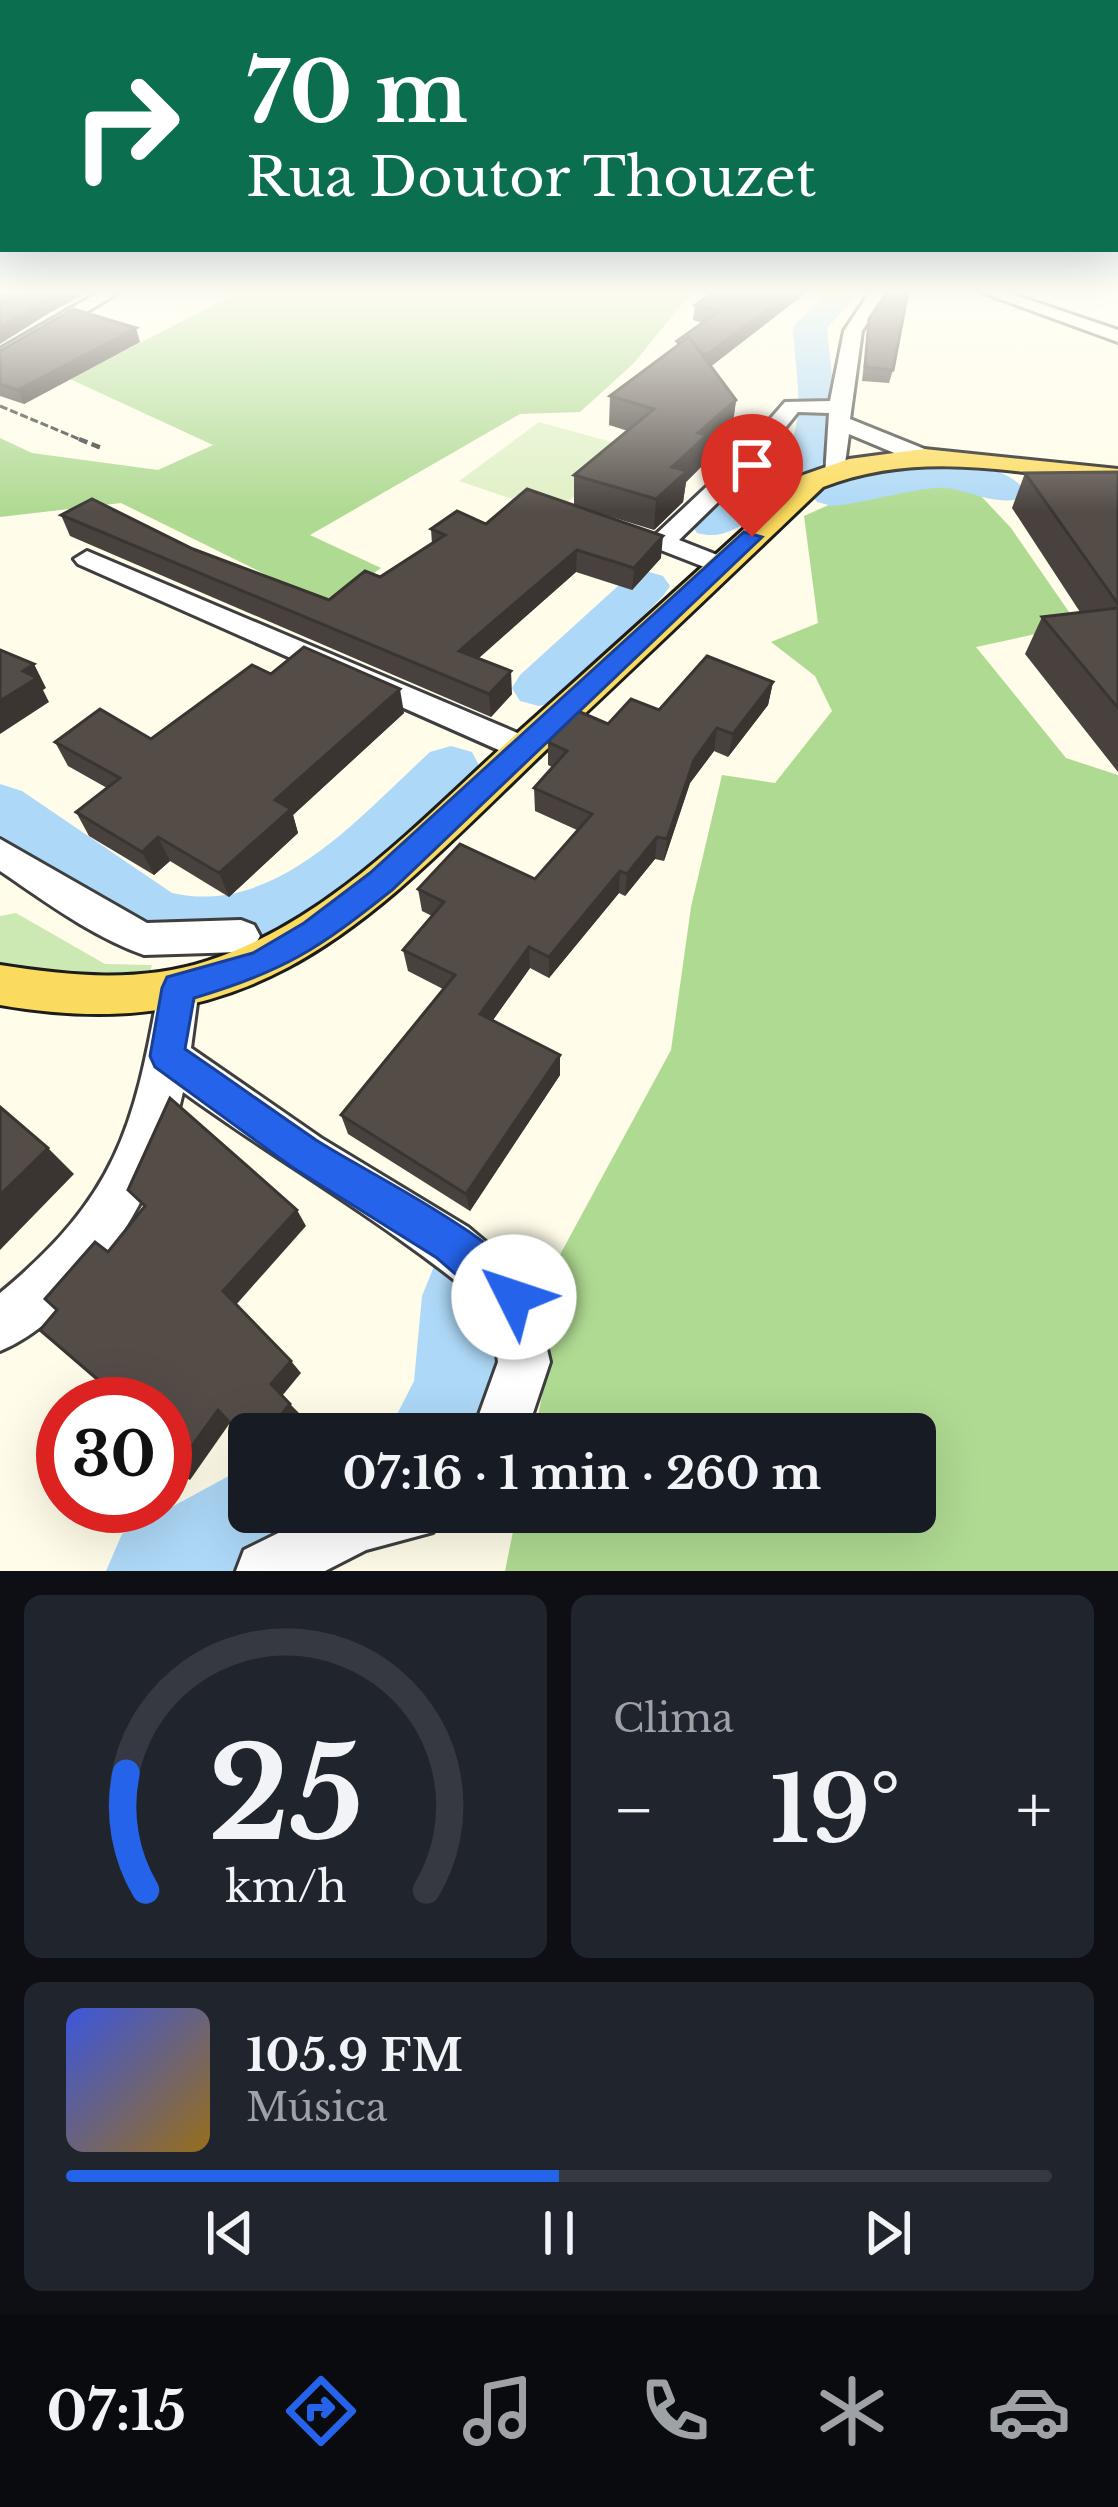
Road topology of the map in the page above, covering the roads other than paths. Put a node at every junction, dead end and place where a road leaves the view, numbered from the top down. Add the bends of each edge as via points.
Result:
1 (841, 365) edge
2 (831, 410) junction
3 (919, 455) junction
4 (832, 471) junction
5 (1118, 477) edge
6 (87, 559) dead end
7 (721, 565) junction
8 (523, 748) junction
9 (0, 853) edge
10 (241, 936) dead end
11 (0, 985) edge
12 (179, 988) junction
13 (167, 1056) junction
14 (0, 1326) edge
15 (506, 1413) edge
16 (338, 1533) edge
17 (265, 1571) edge

1 - 2 street
2 - 3 street
2 - 4 street
2 - 7 street via 791,406 742,466 652,542
3 - 4 main road
3 - 5 main road
4 - 7 main road
6 - 8 street
7 - 8 main road
8 - 12 main road via 315,933 262,964
9 - 10 street via 144,939
11 - 12 main road via 52,997 129,998
12 - 13 street
13 - 14 street via 157,1114 134,1171 86,1244
13 - 15 street via 451,1244 514,1297 524,1362
16 - 17 street

